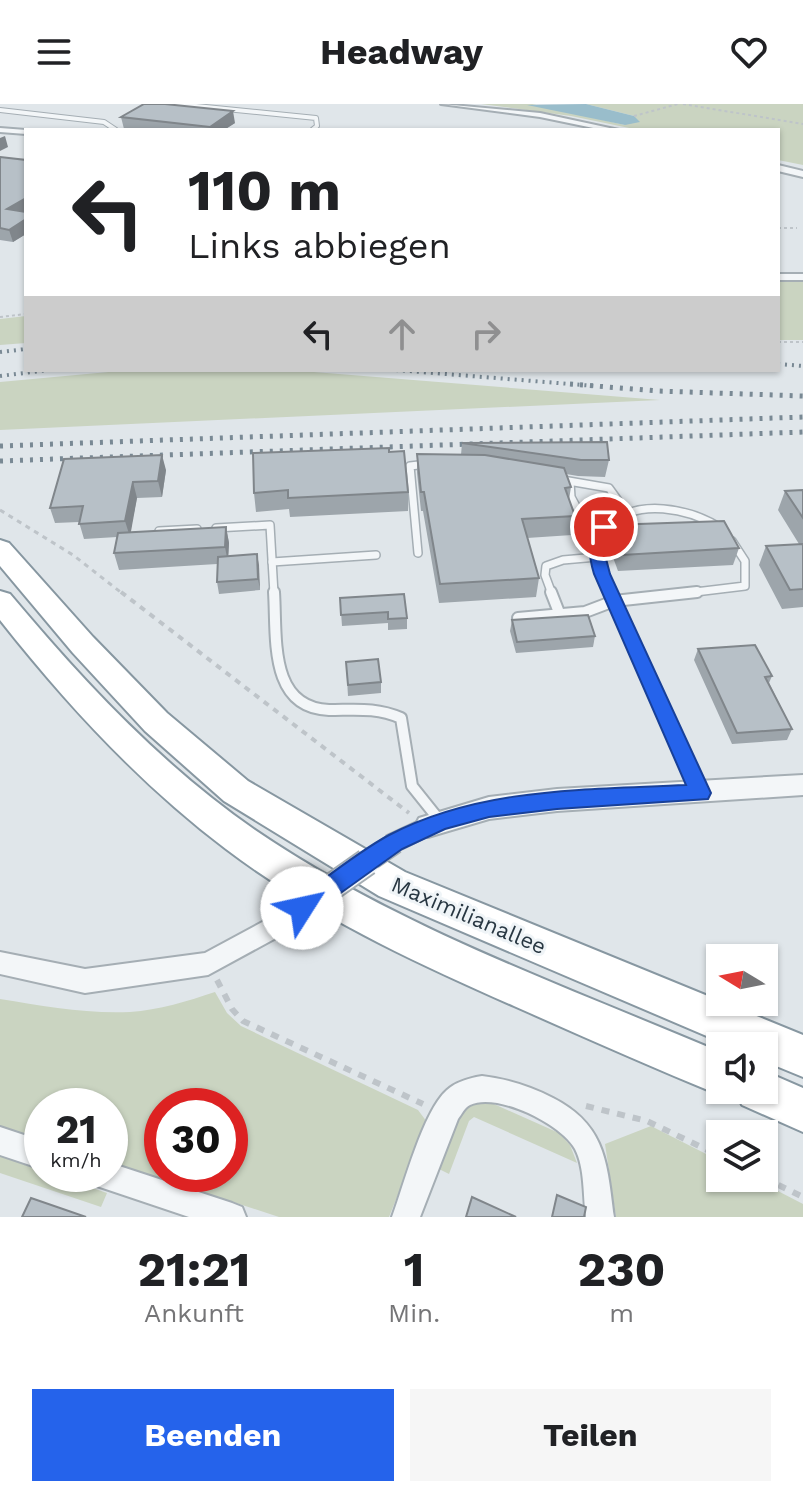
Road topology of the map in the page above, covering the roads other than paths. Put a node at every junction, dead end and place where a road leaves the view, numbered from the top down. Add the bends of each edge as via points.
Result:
1 (176, 104) edge
2 (218, 104) edge
3 (445, 104) edge
4 (212, 108) junction
5 (0, 110) edge
6 (113, 128) edge
7 (314, 128) edge
8 (605, 128) edge
9 (0, 130) edge
10 (24, 132) edge
11 (780, 168) edge
12 (803, 174) edge
13 (780, 277) edge
14 (803, 277) edge
15 (431, 464) edge
16 (540, 476) edge
17 (570, 481) junction
18 (627, 513) junction
19 (604, 527) junction
20 (159, 531) edge
21 (0, 549) edge
22 (418, 553) dead end
23 (376, 555) dead end
24 (597, 557) junction
25 (272, 562) junction
26 (0, 601) edge
27 (614, 601) junction
28 (560, 615) junction
29 (518, 618) edge
30 (803, 785) edge
31 (700, 793) junction
32 (434, 824) junction
33 (0, 963) edge
34 (803, 1056) edge
35 (706, 1068) edge
36 (778, 1099) edge
37 (803, 1110) edge
38 (0, 1141) edge
39 (24, 1149) edge
40 (128, 1183) edge
41 (232, 1217) edge
42 (406, 1217) edge
43 (600, 1217) edge

1 - 4 lane
2 - 4 lane
3 - 8 street
4 - 7 lane via 316,118
5 - 6 lane via 104,122
9 - 10 street
11 - 12 street
13 - 14 street
15 - 22 lane via 410,466
16 - 17 lane
17 - 18 lane via 609,488
17 - 19 lane via 571,497 585,523
18 - 19 lane
18 - 27 lane via 664,509 709,519 745,561 745,586
19 - 24 lane
20 - 25 lane via 270,525
21 - 34 highway, Maximilianallee via 156,722 236,791 392,884
23 - 25 lane
24 - 27 lane
24 - 28 lane via 546,566
25 - 32 lane via 283,687 316,711 387,709 401,718 412,786
26 - 35 highway via 122,741 215,820 280,866 458,959
27 - 28 lane
27 - 31 lane
28 - 29 lane
30 - 31 street
31 - 32 street via 557,800 489,808
32 - 33 street, bridge via 395,843 279,924 208,964 85,981
36 - 37 highway
38 - 39 street
40 - 41 street
42 - 43 street via 446,1113 473,1088 492,1088 548,1110 578,1130 592,1158

